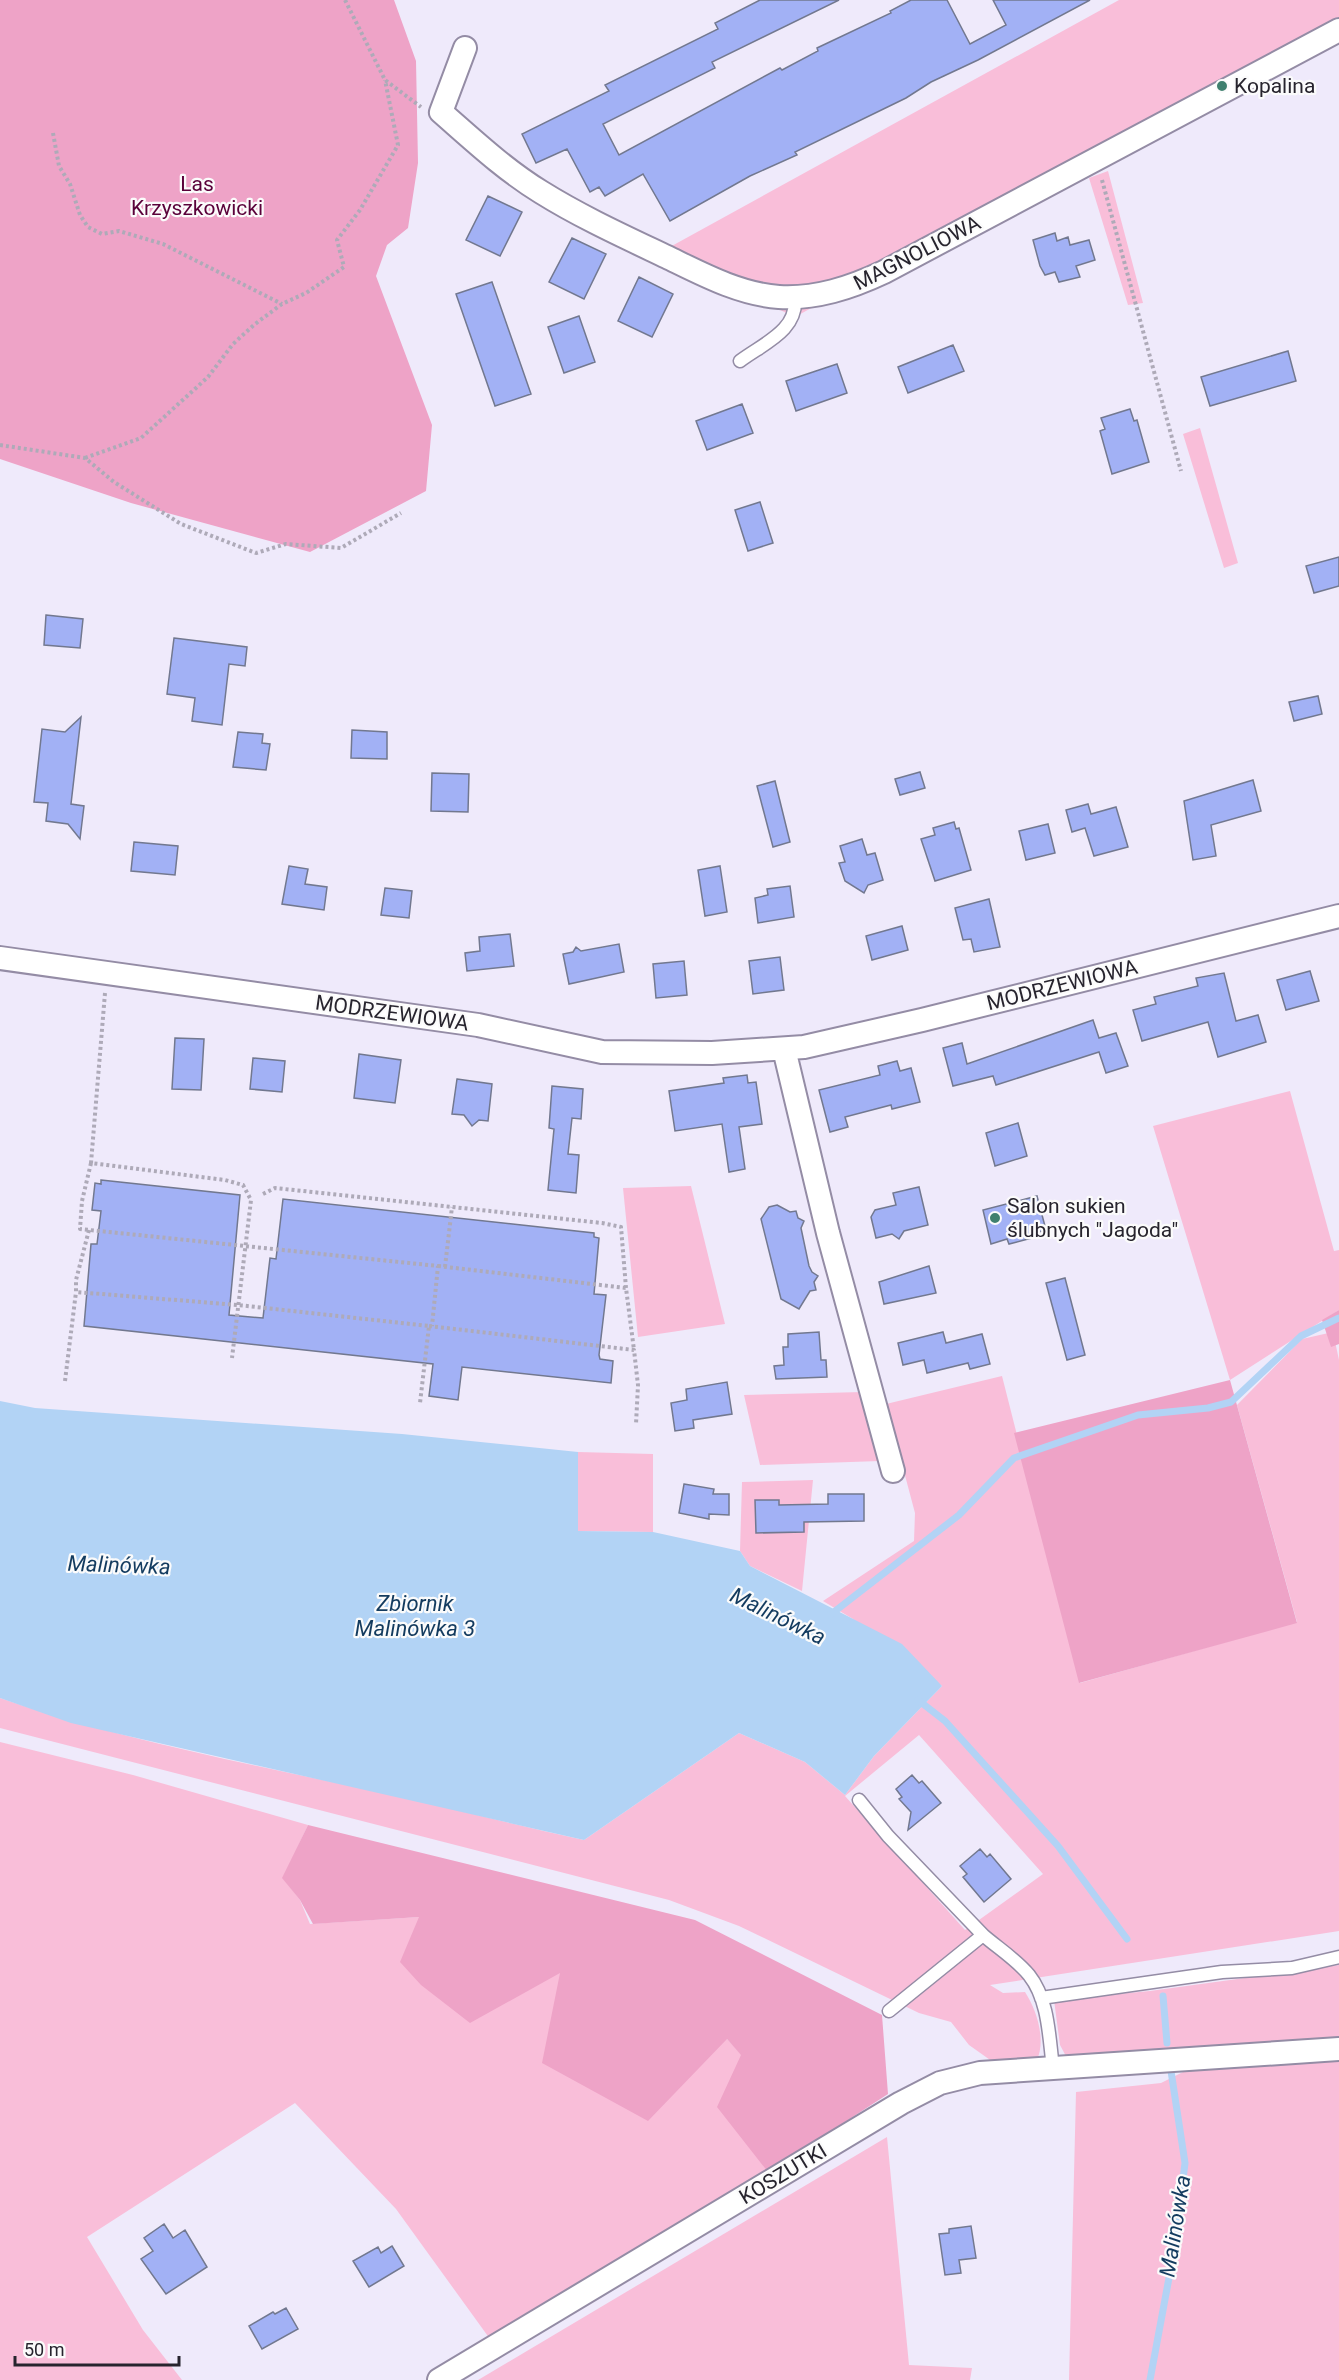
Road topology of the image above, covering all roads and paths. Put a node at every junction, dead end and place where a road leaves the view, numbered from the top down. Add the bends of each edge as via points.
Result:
1 (345, 0) edge
2 (1339, 30) edge
3 (465, 48) dead end
4 (386, 80) junction
5 (441, 112) junction
6 (53, 133) dead end
7 (1096, 159) junction
8 (795, 297) junction
9 (282, 304) junction
10 (740, 361) dead end
11 (0, 445) edge
12 (85, 458) junction
13 (1181, 471) dead end
14 (401, 513) dead end
15 (1339, 916) edge
16 (0, 958) edge
17 (107, 971) junction
18 (784, 1049) junction
19 (91, 1163) junction
20 (263, 1194) dead end
21 (452, 1207) junction
22 (89, 1230) junction
23 (244, 1246) junction
24 (438, 1266) junction
25 (445, 1267) junction
26 (626, 1288) junction
27 (75, 1292) junction
28 (238, 1305) junction
29 (430, 1326) junction
30 (634, 1350) junction
31 (232, 1358) dead end
32 (65, 1381) dead end
33 (420, 1403) dead end
34 (636, 1424) dead end
35 (893, 1471) dead end
36 (859, 1800) dead end
37 (983, 1935) junction
38 (1339, 1957) edge
39 (1039, 1994) junction
40 (889, 2011) dead end
41 (1339, 2049) edge
42 (1053, 2068) junction
43 (439, 2380) edge

1 - 4 path
2 - 7 street, MAGNOLIOWA
3 - 5 street
4 - 5 path via 430,113
4 - 9 path via 398,145 360,210 337,240 344,267
5 - 8 street, MAGNOLIOWA via 517,176 616,233 711,279 777,297
6 - 9 path via 59,166 88,227 102,234 119,231 163,244
7 - 8 street, MAGNOLIOWA via 850,288
7 - 13 path
8 - 10 lane via 796,310 788,328
9 - 12 path via 232,344 208,377 141,438
11 - 12 path
12 - 14 path via 114,482 181,524 256,553 286,544 341,548
15 - 18 street, MODRZEWIOWA via 922,1020
16 - 17 street, MODRZEWIOWA
17 - 18 street, MODRZEWIOWA via 478,1025 602,1052
17 - 19 path
18 - 35 street via 828,1233
19 - 22 path via 80,1229
19 - 23 path via 243,1185 251,1200
20 - 21 path via 275,1188
21 - 25 path
21 - 26 path via 621,1227
22 - 23 path
22 - 27 path
23 - 24 path
23 - 28 path
24 - 25 path
24 - 29 path
25 - 26 path
26 - 30 path
27 - 28 path
27 - 32 path
28 - 29 path
28 - 31 path
29 - 30 path
29 - 33 path
30 - 34 path via 638,1385
36 - 37 lane
37 - 39 lane via 1029,1975
37 - 40 lane
38 - 39 lane via 1292,1968 1222,1972
39 - 42 lane
41 - 42 street, KOSZUTKI
42 - 43 street, KOSZUTKI via 960,2077 901,2103

